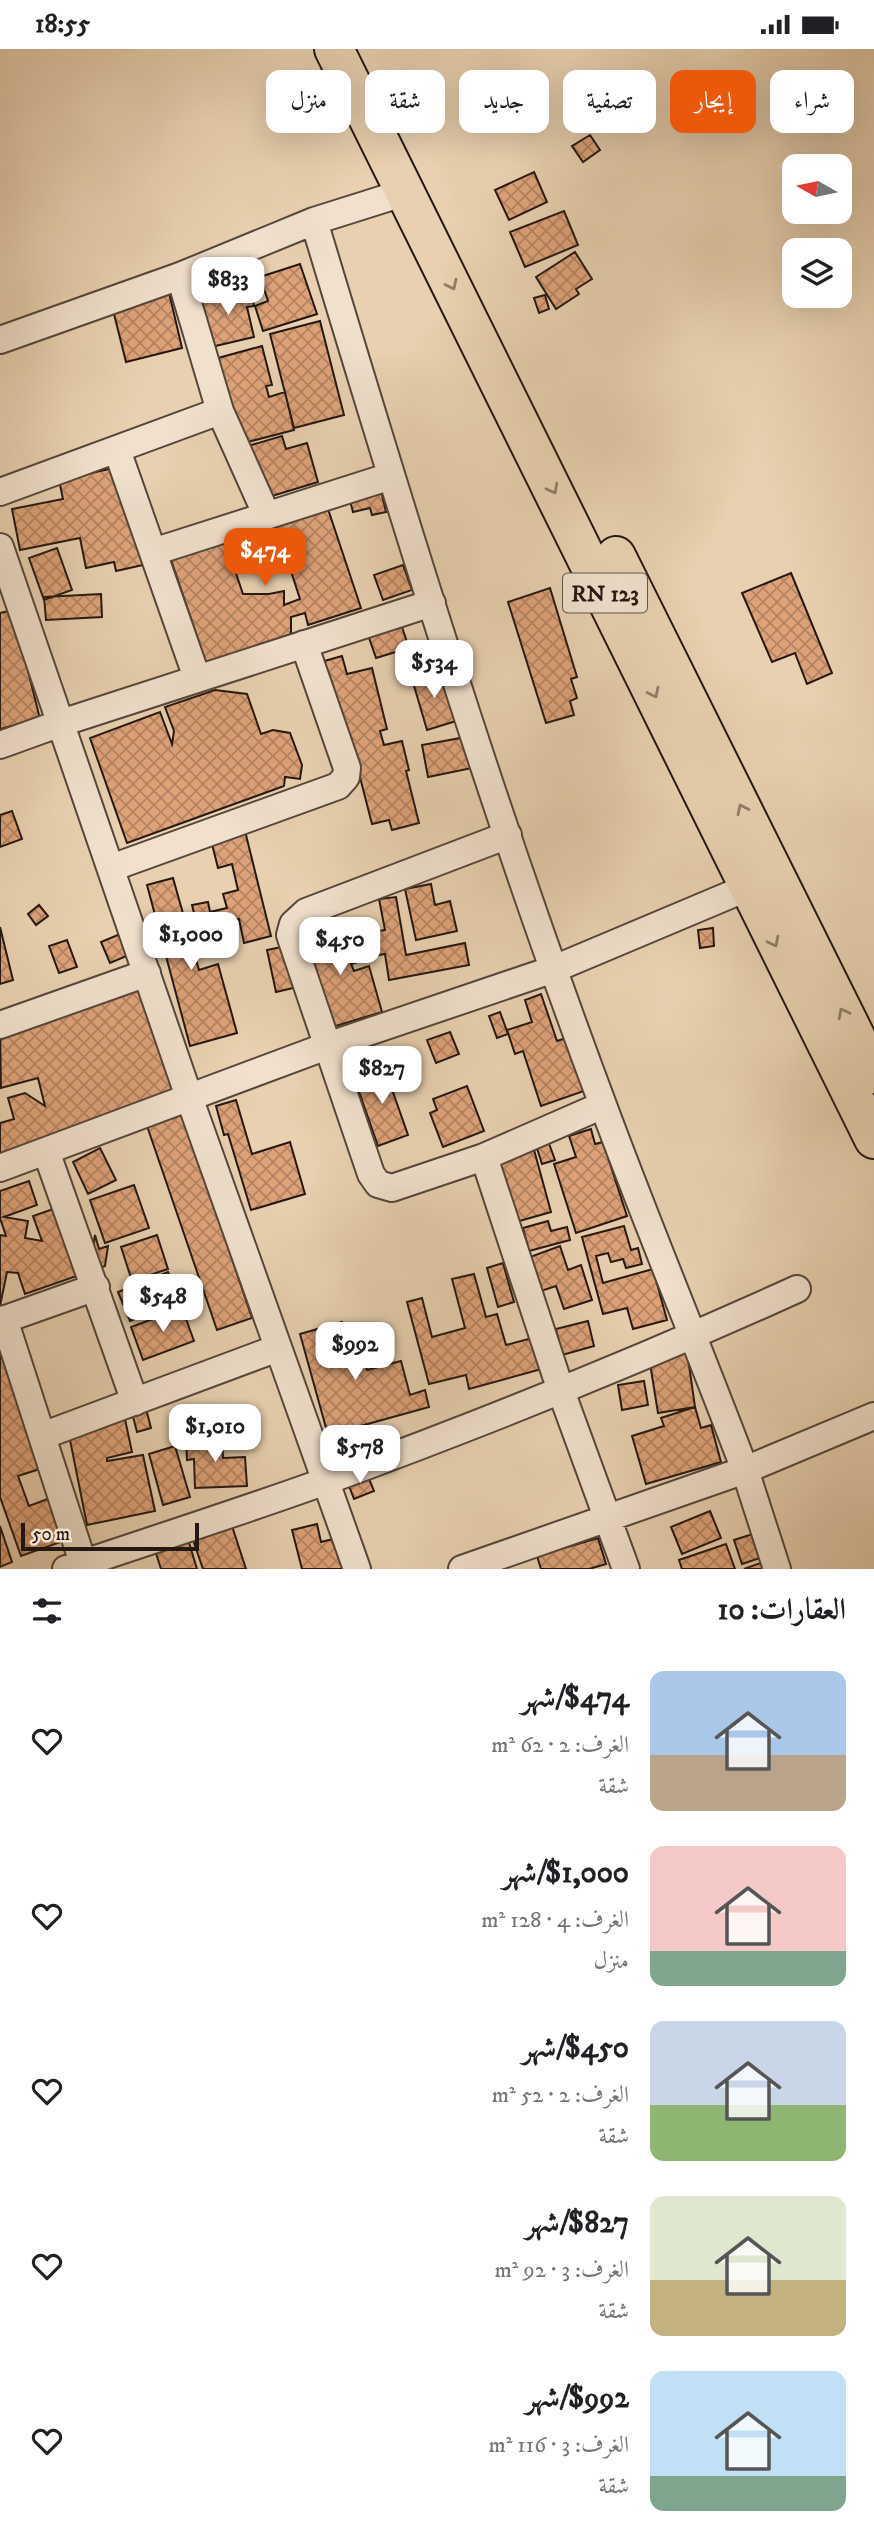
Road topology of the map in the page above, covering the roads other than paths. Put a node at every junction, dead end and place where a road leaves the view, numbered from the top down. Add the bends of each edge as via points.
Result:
1 (334, 49) edge
2 (361, 49) edge
3 (406, 192) junction
4 (314, 221) junction
5 (180, 276) junction
6 (0, 340) edge
7 (220, 411) junction
8 (117, 450) junction
9 (391, 476) junction
10 (0, 492) edge
11 (267, 516) junction
12 (0, 547) edge
13 (153, 552) junction
14 (9, 601) edge
15 (432, 603) junction
16 (304, 644) junction
17 (197, 678) junction
18 (61, 723) junction
19 (0, 745) edge
20 (508, 835) junction
21 (111, 868) junction
22 (761, 882) junction
23 (554, 968) junction
24 (147, 973) junction
25 (0, 1025) edge
26 (327, 1046) junction
27 (874, 1074) edge
28 (189, 1097) junction
29 (603, 1105) junction
30 (874, 1139) edge
31 (46, 1151) junction
32 (484, 1157) junction
33 (0, 1168) edge
34 (96, 1287) junction
35 (797, 1289) dead end
36 (2, 1320) edge
37 (695, 1335) junction
38 (278, 1348) junction
39 (561, 1391) junction
40 (135, 1402) junction
41 (874, 1416) edge
42 (42, 1436) junction
43 (745, 1470) junction
44 (326, 1481) junction
45 (606, 1518) junction
46 (74, 1566) edge
47 (357, 1569) edge
48 (462, 1569) edge
49 (626, 1569) edge
50 (777, 1569) edge

1 - 3 main road, RN 123
22 -> 2 main road, RN 123
3 - 4 street
3 -> 22 main road, RN 123 via 650,685
4 - 5 street
4 - 9 street
5 - 6 street
5 - 7 street
7 - 8 street
7 - 11 street
8 - 10 street
8 - 13 street
9 - 11 street
9 - 15 street
11 - 13 street
12 - 14 street
13 - 17 street
14 - 18 street
15 - 16 street
15 - 20 street
16 - 17 street
16 - 21 street via 347,768 346,777 338,786
17 - 18 street
18 - 19 street
18 - 21 street
20 - 23 street
20 - 26 street via 306,912 293,924 290,935
21 - 24 street
22 - 23 street
27 -> 22 main road, RN 123
22 -> 30 main road, RN 123
23 - 26 street
23 - 29 street
24 - 25 street
24 - 28 street
26 - 28 street
26 - 32 street via 378,1184 392,1188
28 - 31 street
28 - 38 street
29 - 32 street
29 - 37 street
31 - 33 street
31 - 34 street
32 - 39 street
34 - 36 street
34 - 40 street
35 - 37 street
36 - 42 street
37 - 39 street
37 - 43 street
38 - 40 street
38 - 44 street
39 - 44 street
39 - 45 street
40 - 42 street
41 - 43 street
42 - 46 street
43 - 45 street
43 - 50 street
44 - 46 street
44 - 47 street
45 - 48 street
45 - 49 street

